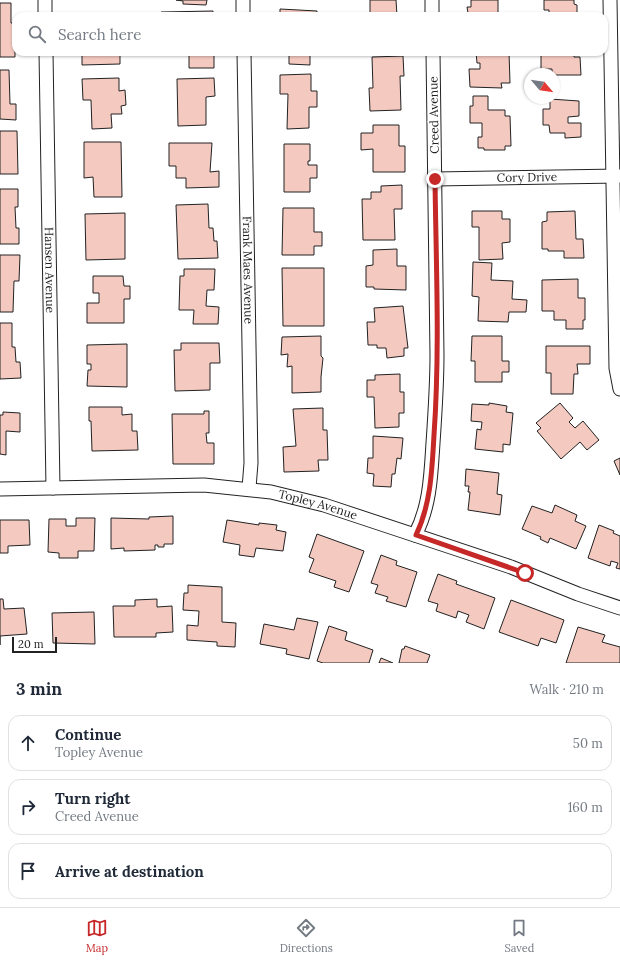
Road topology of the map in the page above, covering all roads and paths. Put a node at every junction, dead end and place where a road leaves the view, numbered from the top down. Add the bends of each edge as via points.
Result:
1 (45, 0) edge
2 (243, 0) edge
3 (432, 0) edge
4 (610, 0) edge
5 (45, 12) edge
6 (243, 12) edge
7 (432, 12) edge
8 (46, 56) edge
9 (244, 56) edge
10 (433, 56) edge
11 (616, 176) edge
12 (435, 179) junction
13 (620, 389) edge
14 (53, 488) junction
15 (248, 488) junction
16 (0, 489) edge
17 (416, 535) junction
18 (620, 608) edge

1 - 5 street
2 - 6 street
3 - 7 street
4 - 11 street
8 - 14 street, Hansen Avenue
9 - 15 street, Frank Maes Avenue via 251,463
10 - 12 street, Creed Avenue
11 - 12 street, Cory Drive
11 - 13 street via 616,368
12 - 17 street, Creed Avenue via 436,408 428,497
14 - 15 street, Topley Avenue via 191,485
14 - 16 street, Topley Avenue
15 - 17 street, Topley Avenue via 311,501
17 - 18 street, Topley Avenue

